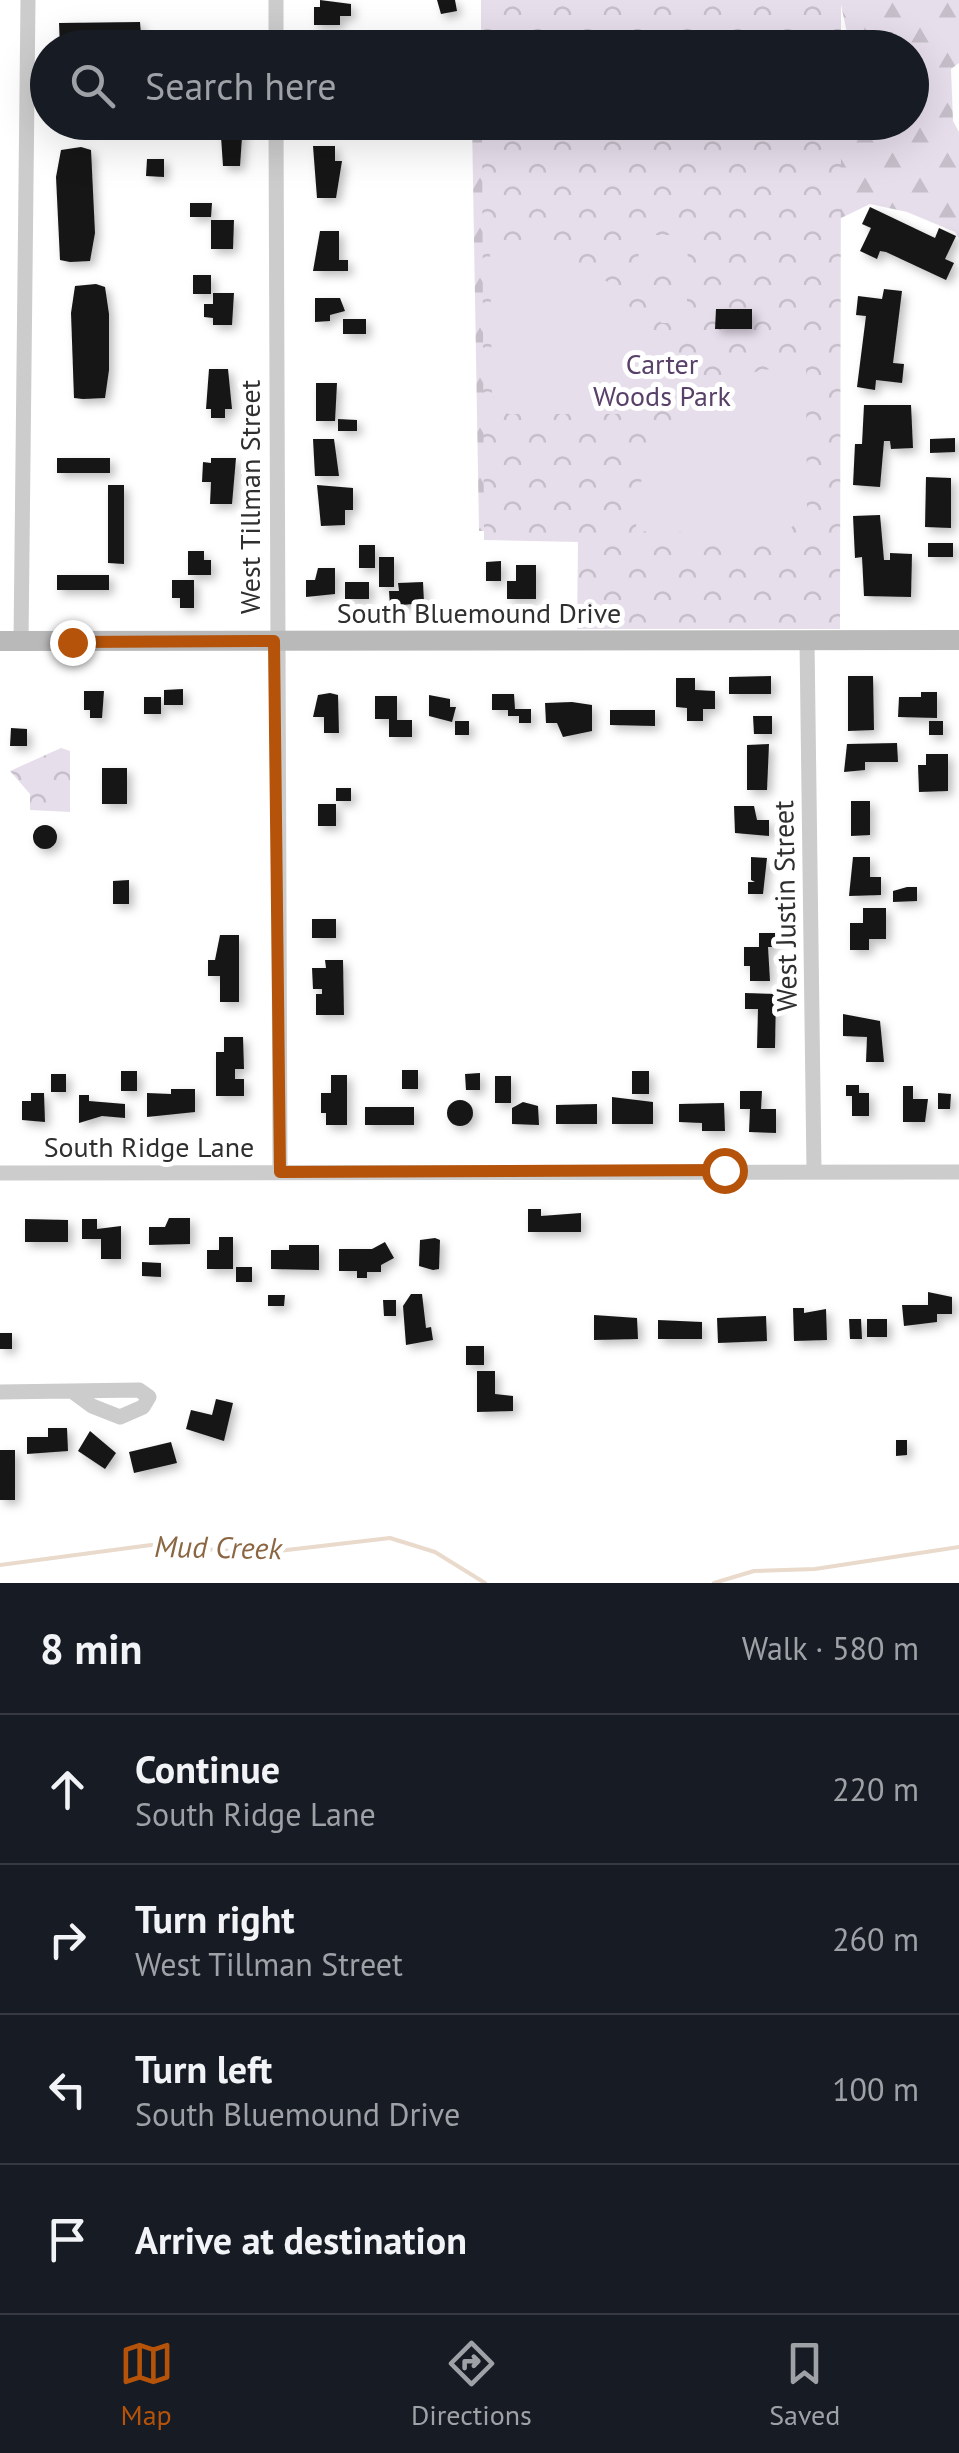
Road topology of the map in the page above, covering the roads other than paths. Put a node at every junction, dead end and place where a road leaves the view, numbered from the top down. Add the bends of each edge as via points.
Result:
1 (28, 0) edge
2 (276, 0) edge
3 (276, 30) edge
4 (276, 140) edge
5 (806, 640) junction
6 (959, 640) edge
7 (10, 641) edge
8 (274, 641) junction
9 (814, 1170) junction
10 (280, 1172) junction
11 (959, 1172) edge
12 (0, 1173) edge
13 (0, 1392) edge
14 (72, 1392) dead end

1 - 7 street
2 - 3 street
4 - 8 street, West Tillman Street
5 - 6 main road, South Bluemound Drive
5 - 8 main road, South Bluemound Drive
5 - 9 street, West Justin Street
7 - 8 main road, South Bluemound Drive
8 - 10 street, West Tillman Street
9 - 10 street, South Ridge Lane
9 - 11 street, South Ridge Lane
10 - 12 street, South Ridge Lane
13 - 14 street

